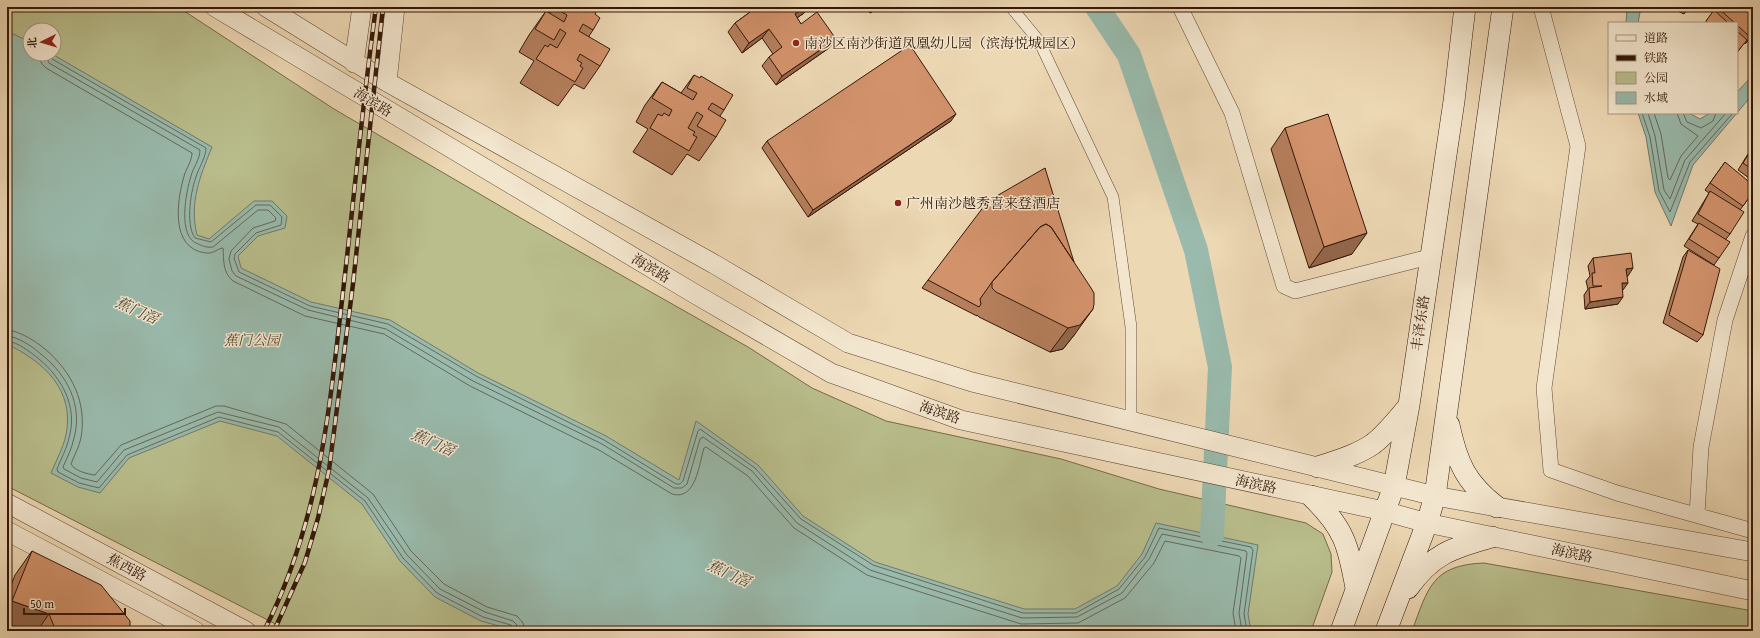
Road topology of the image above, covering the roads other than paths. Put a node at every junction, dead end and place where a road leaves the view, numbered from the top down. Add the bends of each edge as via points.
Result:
1 (215, 7) edge
2 (266, 7) edge
3 (362, 7) edge
4 (396, 7) edge
5 (1010, 7) edge
6 (1180, 7) edge
7 (1465, 7) edge
8 (1503, 7) edge
9 (1541, 7) edge
10 (354, 63) junction
11 (387, 82) junction
12 (1752, 238) edge
13 (1429, 257) junction
14 (1409, 406) junction
15 (1447, 413) junction
16 (1131, 421) junction
17 (1318, 467) junction
18 (1394, 486) junction
19 (1311, 496) junction
20 (1435, 496) junction
21 (7, 503) edge
22 (1497, 506) junction
23 (1384, 511) junction
24 (1697, 516) junction
25 (1427, 524) junction
26 (7, 531) edge
27 (1753, 531) edge
28 (1492, 537) junction
29 (1753, 552) edge
30 (1356, 589) junction
31 (1753, 591) edge
32 (1396, 605) junction
33 (195, 631) edge
34 (246, 631) edge
35 (1341, 631) edge
36 (1386, 631) edge

1 - 19 street, 海滨路 via 831,373 961,420
2 - 10 street, 海滨路
3 - 10 street
4 - 11 street
5 - 16 street via 1038,40 1113,197 1131,327
6 - 13 street via 1232,113 1284,286 1295,291
7 - 13 main road, 丰泽东路 via 1454,101
8 - 15 main road
9 - 24 street via 1578,146 1544,388 1551,470 1617,493
10 - 11 street, 海滨路
11 - 16 street, 海滨路 via 714,264 848,343 972,382
12 - 24 street via 1725,320 1701,447
13 - 14 main road, 丰泽东路
14 - 17 main road via 1372,444
14 - 18 main road, 丰泽东路
15 - 20 main road
15 - 22 main road via 1455,450 1465,472 1479,493
16 - 17 street, 海滨路
17 - 18 street, 海滨路
18 - 20 street, 海滨路
18 - 23 main road, 丰泽东路
19 - 23 street, 海滨路
19 - 30 main road via 1340,529 1349,552
20 - 22 street, 海滨路
20 - 25 main road
21 - 34 street, 蕉西路
22 - 29 street, 海滨路
23 - 25 street, 海滨路
23 - 30 main road, 丰泽东路
24 - 27 street
25 - 28 street, 海滨路
25 - 32 main road
26 - 33 street, 蕉西路
28 - 31 street, 海滨路
28 - 32 main road via 1442,554 1418,574
30 - 35 main road, 丰泽东路
32 - 36 main road

